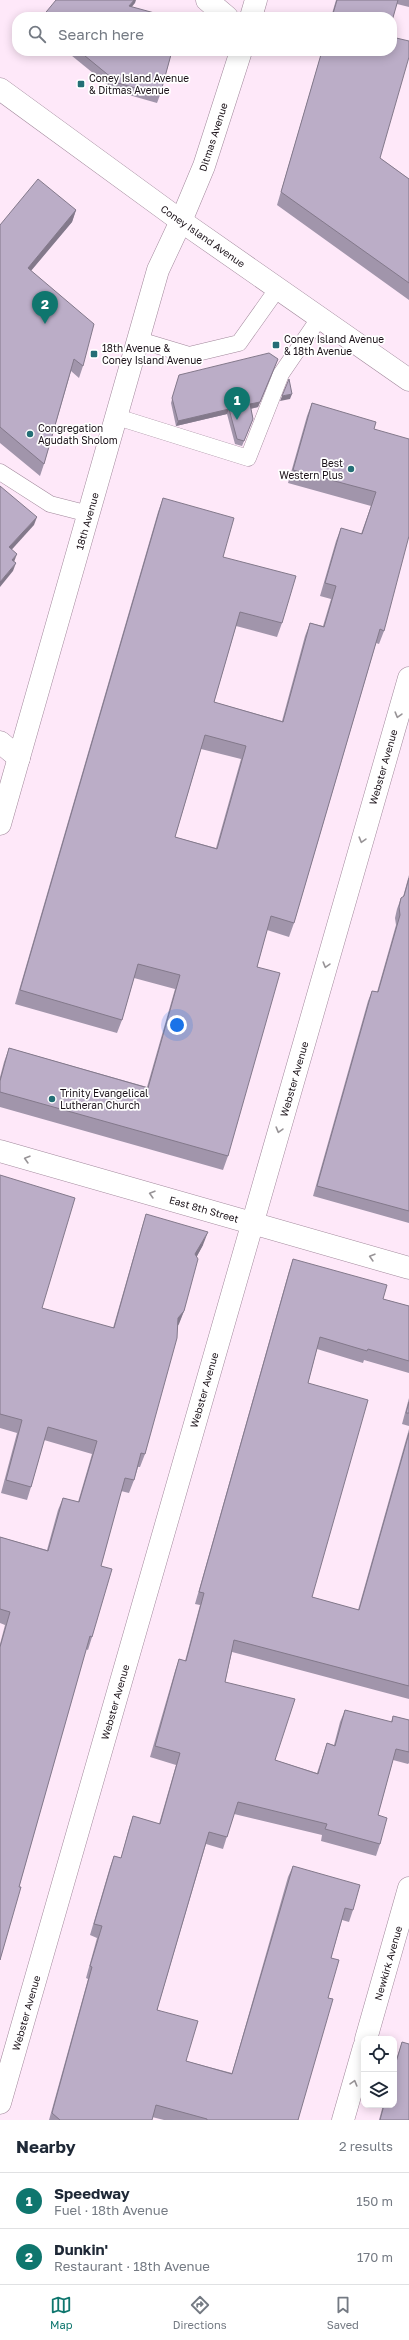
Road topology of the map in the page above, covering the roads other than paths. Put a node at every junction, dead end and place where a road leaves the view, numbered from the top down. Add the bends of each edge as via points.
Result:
1 (207, 0) edge
2 (256, 0) edge
3 (221, 12) edge
4 (252, 12) edge
5 (238, 56) edge
6 (0, 89) edge
7 (181, 221) junction
8 (278, 288) junction
9 (320, 317) junction
10 (139, 340) junction
11 (409, 380) edge
12 (117, 417) junction
13 (0, 472) edge
14 (89, 514) junction
15 (409, 678) edge
16 (0, 742) edge
17 (19, 758) junction
18 (0, 824) edge
19 (0, 1151) edge
20 (252, 1223) junction
21 (409, 1268) edge
22 (409, 1888) edge
23 (367, 2036) edge
24 (361, 2057) edge
25 (0, 2103) edge
26 (343, 2120) edge

1 - 3 street
2 - 4 street
5 - 7 street, Ditmas Avenue via 204,166
6 - 7 street, Coney Island Avenue
7 - 8 street, Coney Island Avenue
7 - 10 street, 18th Avenue via 158,270
8 - 9 street, Coney Island Avenue
8 - 10 lane via 239,343 189,356
9 - 11 street, Coney Island Avenue
9 - 12 lane via 281,374 248,458
10 - 12 street, 18th Avenue
12 - 14 street, 18th Avenue
13 - 14 lane via 50,504
14 - 17 street, 18th Avenue
15 -> 20 street, Webster Avenue
16 - 17 street
17 - 18 street, 18th Avenue
20 -> 19 street, East 8th Street
21 -> 20 street, East 8th Street
20 - 25 street, Webster Avenue
22 - 23 street, Newkirk Avenue
26 -> 24 street

